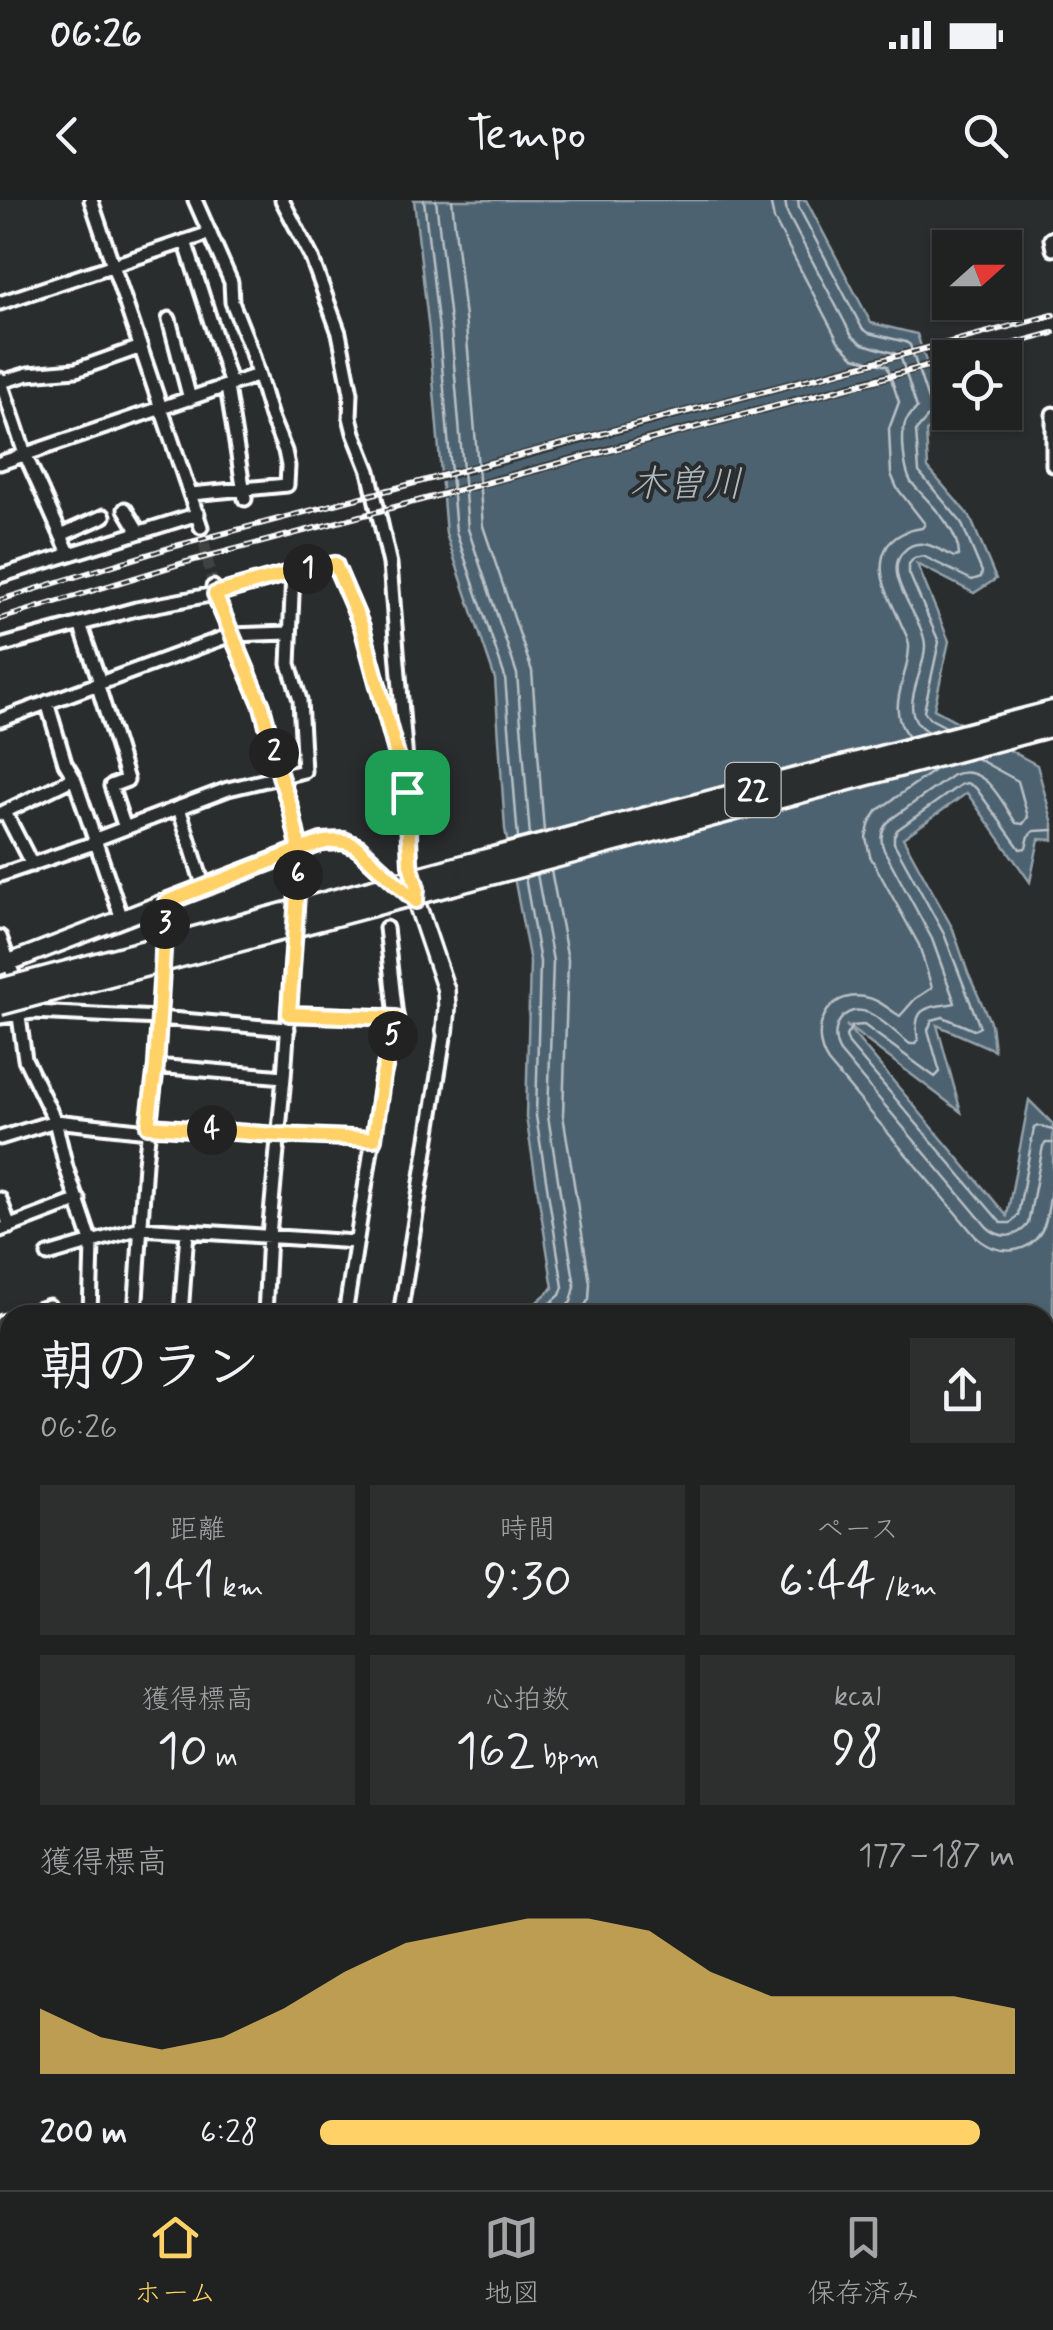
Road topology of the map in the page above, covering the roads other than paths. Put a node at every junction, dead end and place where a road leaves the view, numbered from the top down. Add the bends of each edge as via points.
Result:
1 (91, 200) edge
2 (196, 200) edge
3 (282, 200) edge
4 (210, 233) junction
5 (1053, 238) edge
6 (185, 241) junction
7 (1053, 249) edge
8 (113, 264) junction
9 (0, 303) edge
10 (170, 320) dead end
11 (141, 347) junction
12 (258, 375) junction
13 (0, 381) edge
14 (229, 386) junction
15 (190, 399) junction
16 (162, 408) junction
17 (1053, 414) edge
18 (26, 454) junction
19 (0, 462) edge
20 (1053, 465) edge
21 (191, 494) junction
22 (244, 494) junction
23 (124, 509) dead end
24 (104, 516) dead end
25 (139, 532) junction
26 (61, 535) junction
27 (69, 553) junction
28 (293, 572) junction
29 (0, 576) edge
30 (214, 591) junction
31 (80, 624) junction
32 (290, 632) junction
33 (231, 635) junction
34 (0, 646) edge
35 (99, 683) junction
36 (47, 702) junction
37 (1053, 711) edge
38 (0, 720) edge
39 (1053, 726) edge
40 (280, 776) junction
41 (74, 778) junction
42 (407, 792) junction
43 (179, 808) junction
44 (3, 813) edge
45 (125, 828) junction
46 (96, 840) junction
47 (300, 850) junction
48 (32, 865) junction
49 (0, 875) edge
50 (204, 888) junction
51 (416, 901) junction
52 (166, 902) junction
53 (122, 919) junction
54 (386, 928) dead end
55 (0, 937) edge
56 (5, 964) edge
57 (0, 988) edge
58 (9, 1009) edge
59 (289, 1014) junction
60 (0, 1018) edge
61 (159, 1018) junction
62 (396, 1018) junction
63 (288, 1028) junction
64 (445, 1031) joint
65 (156, 1066) junction
66 (284, 1077) junction
67 (55, 1121) junction
68 (148, 1128) junction
69 (277, 1135) junction
70 (0, 1138) edge
71 (374, 1139) junction
72 (0, 1199) edge
73 (78, 1200) junction
74 (5, 1228) edge
75 (140, 1228) junction
76 (187, 1231) junction
77 (269, 1235) junction
78 (356, 1242) junction
79 (92, 1244) junction
80 (48, 1255) dead end
81 (90, 1305) edge
82 (136, 1305) edge
83 (182, 1305) edge
84 (266, 1305) edge
85 (347, 1305) edge
86 (402, 1305) edge

1 - 8 street
2 - 4 street
3 - 42 street via 339,332 350,418 378,503 390,564
4 - 6 street
4 - 12 street
5 - 7 street
6 - 8 street
6 - 14 street
8 - 9 street
8 - 11 street
10 - 15 street
11 - 13 street via 76,370
11 - 16 street
12 - 14 street
12 - 22 street via 285,451 287,486
13 - 18 street
14 - 15 street
14 - 22 street
15 - 16 street
16 - 18 street
16 - 21 street
17 - 20 street
18 - 19 street
18 - 26 street
21 - 22 street
21 - 25 street via 199,521
23 - 25 street
24 - 26 street
25 - 27 street
26 - 27 street
27 - 29 street
28 - 30 street
28 - 32 street
28 - 42 street via 335,564 362,627
30 - 31 street
30 - 33 street
31 - 34 street
31 - 35 street
32 - 33 street
32 - 40 street via 304,772
33 - 35 street
33 - 40 street via 262,706
35 - 36 street
35 - 45 street via 127,780 111,786
36 - 38 street
36 - 41 street
37 - 57 highway, 22, bridge
39 - 58 highway, 22, bridge
40 - 43 street
40 - 47 street
41 - 44 street
41 - 46 street
42 - 51 street
43 - 45 street
43 - 50 street
44 - 48 street
45 - 46 street
46 - 48 street
46 - 53 street
47 - 50 main road
47 - 51 main road via 332,840 354,845
47 - 59 street
48 - 49 street
50 - 52 main road
51 - 64 main road via 446,990
52 - 53 main road
52 - 61 street
53 - 56 main road
54 - 62 street
55 - 56 street
56 - 58 street
58 - 60 street
58 - 61 street
58 - 67 street
59 - 62 street
59 - 63 street
61 - 63 street
61 - 65 street
62 - 71 street
63 - 66 street
64 - 86 street
65 - 66 street
65 - 68 street
66 - 69 street
67 - 68 street
67 - 70 street
67 - 73 street
68 - 69 street
68 - 75 street
69 - 71 street
69 - 77 street
71 - 78 street
72 - 74 street
73 - 74 street
73 - 79 street
75 - 76 street
75 - 79 street
75 - 82 street
76 - 77 street
76 - 83 street
77 - 78 street
77 - 84 street
78 - 85 street
79 - 80 street
79 - 81 street

